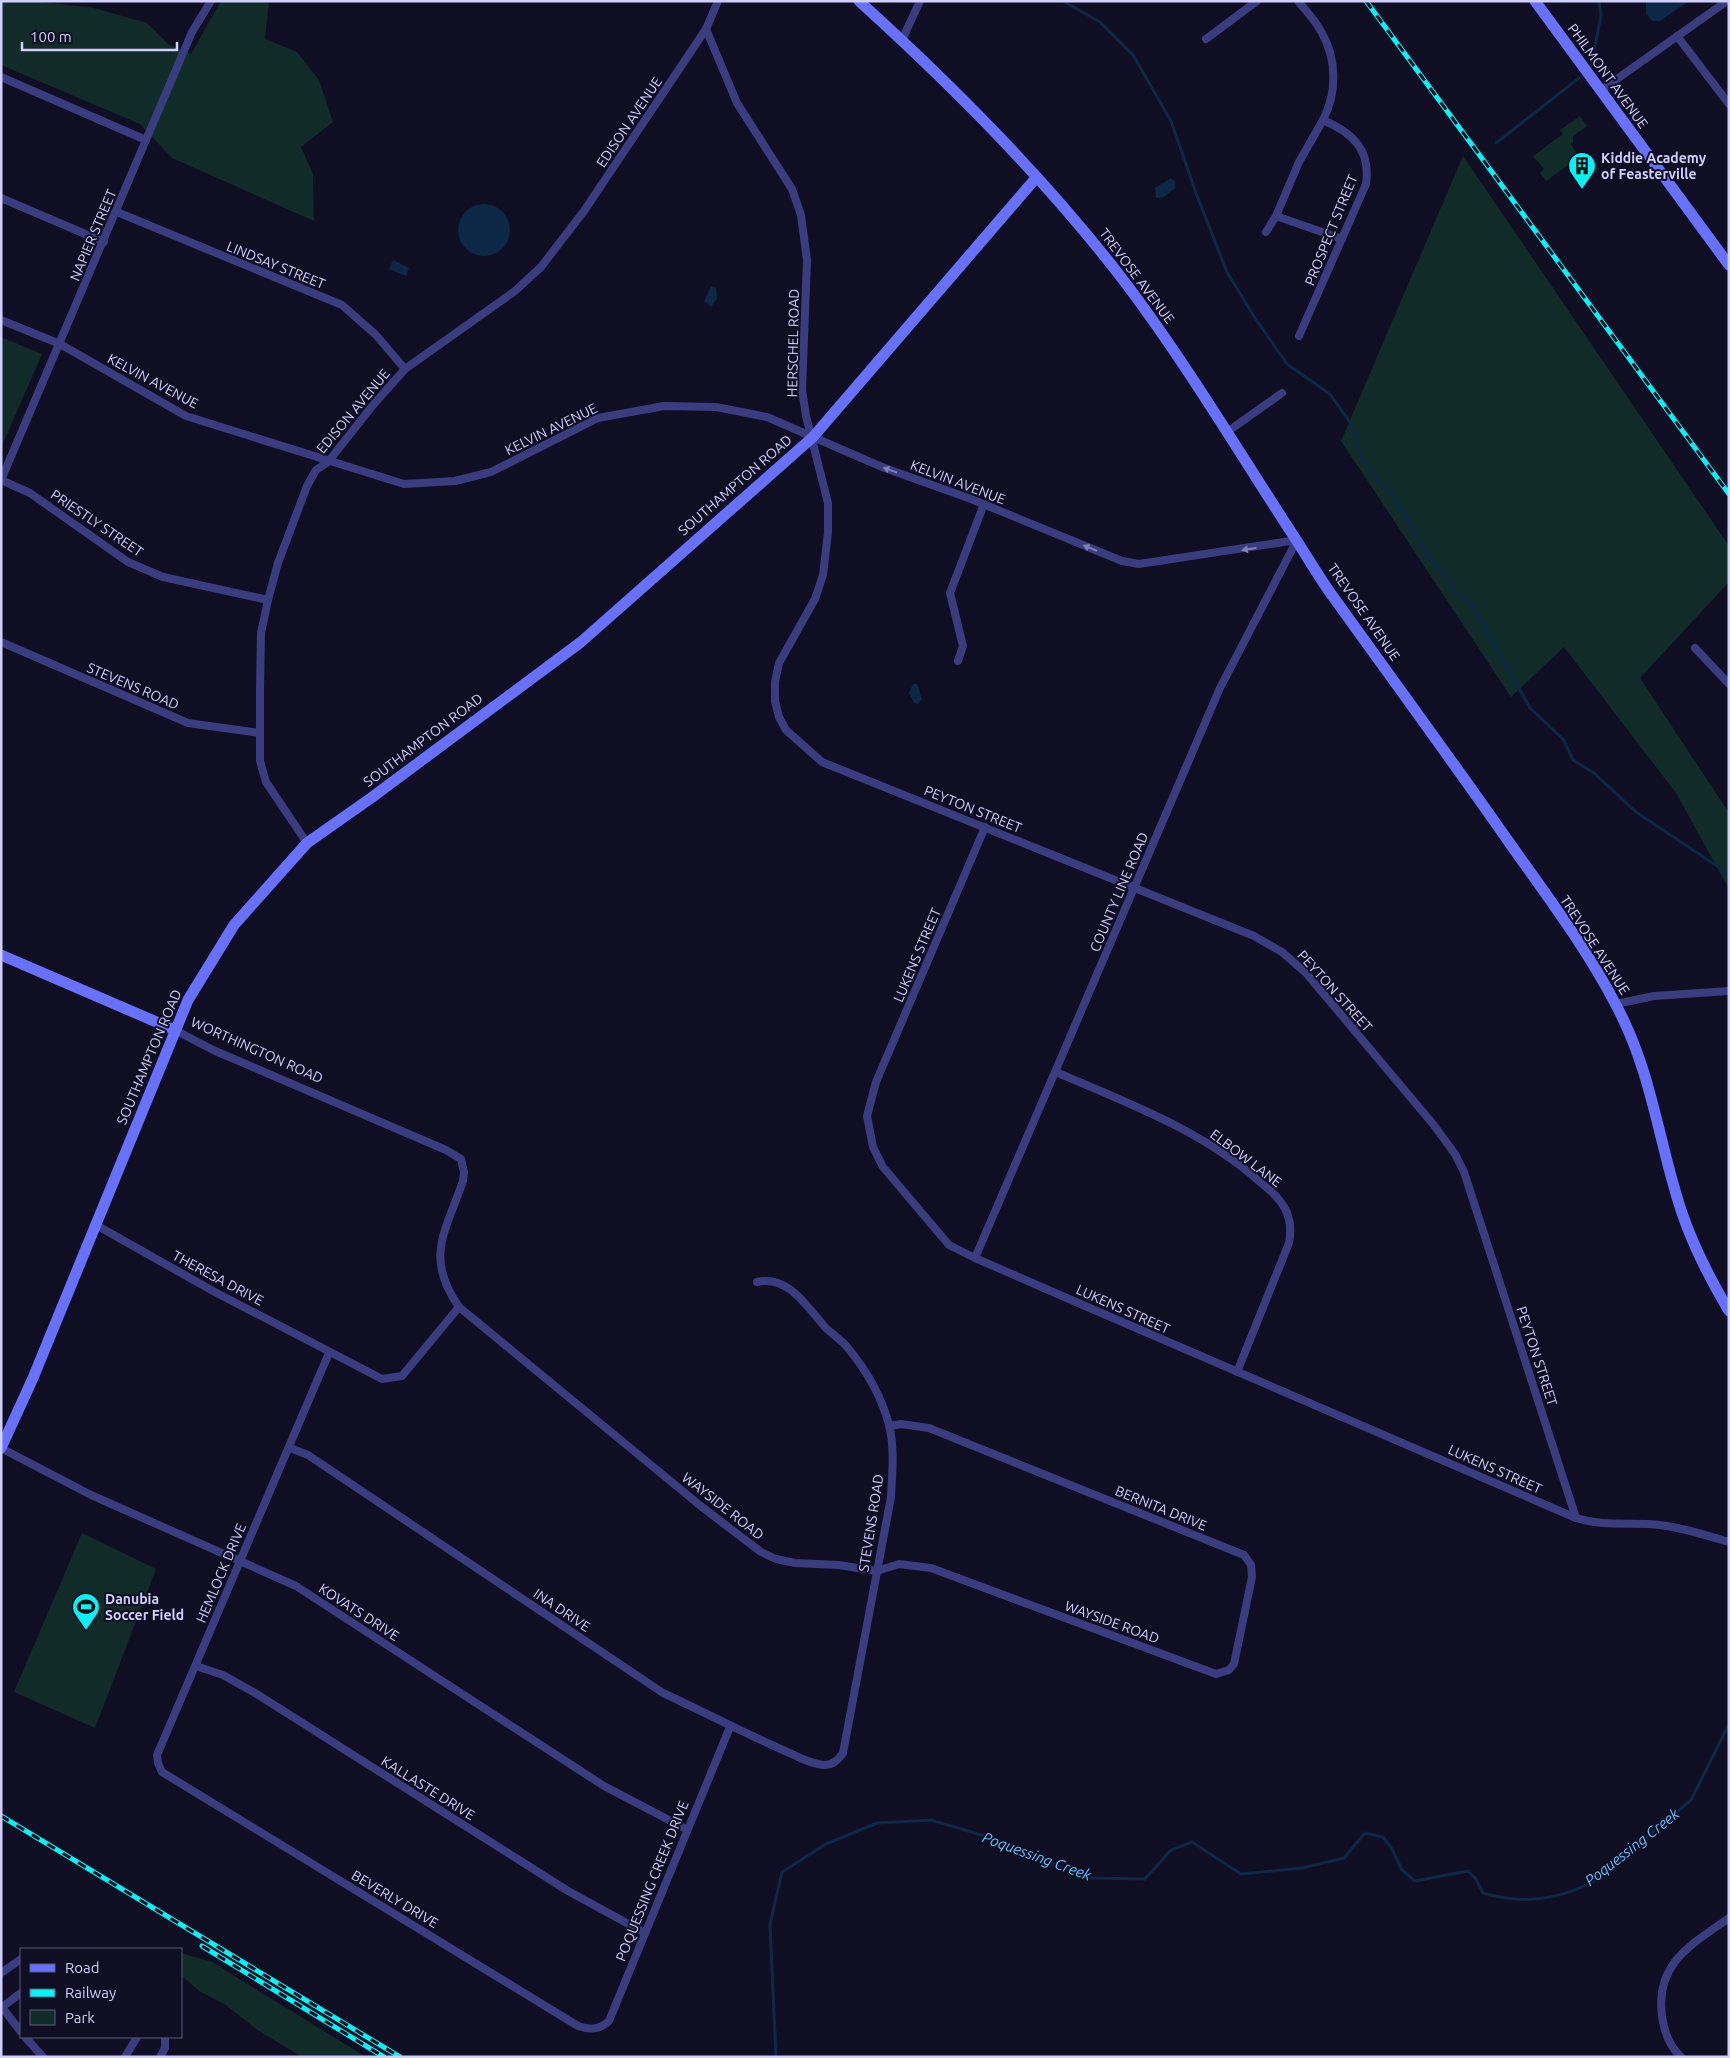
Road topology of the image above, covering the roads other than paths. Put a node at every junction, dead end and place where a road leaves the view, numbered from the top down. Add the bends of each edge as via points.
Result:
1 (211, 1) edge
2 (718, 1) edge
3 (859, 1) edge
4 (920, 1) edge
5 (1257, 1) edge
6 (1298, 1) edge
7 (1535, 1) edge
8 (1727, 1) edge
9 (706, 30) junction
10 (1677, 36) junction
11 (1206, 39) dead end
12 (902, 40) junction
13 (1, 77) edge
14 (1600, 92) junction
15 (1729, 104) edge
16 (1323, 120) junction
17 (146, 140) junction
18 (1036, 178) junction
19 (1, 198) edge
20 (117, 212) junction
21 (1276, 216) junction
22 (1266, 232) dead end
23 (1342, 240) junction
24 (104, 242) junction
25 (1729, 265) edge
26 (1, 320) edge
27 (1299, 336) dead end
28 (60, 344) junction
29 (405, 369) junction
30 (1282, 392) dead end
31 (1226, 432) junction
32 (813, 437) junction
33 (328, 462) junction
34 (1, 480) edge
35 (984, 504) junction
36 (1297, 540) junction
37 (268, 600) junction
38 (1, 642) edge
39 (1695, 648) dead end
40 (958, 662) dead end
41 (1729, 684) edge
42 (775, 697) joint
43 (260, 733) junction
44 (985, 827) junction
45 (307, 843) junction
46 (1134, 888) junction
47 (1, 955) edge
48 (1729, 991) edge
49 (1616, 1004) junction
50 (175, 1030) junction
51 (1056, 1072) junction
52 (96, 1225) junction
53 (975, 1258) junction
54 (758, 1282) dead end
55 (459, 1307) junction
56 (1729, 1311) edge
57 (330, 1353) junction
58 (1237, 1372) junction
59 (889, 1426) junction
60 (1, 1448) edge
61 (290, 1448) junction
62 (1576, 1518) junction
63 (1729, 1542) edge
64 (240, 1559) junction
65 (877, 1571) junction
66 (1164, 1655) joint
67 (196, 1666) junction
68 (730, 1727) junction
69 (833, 1763) joint
70 (192, 1790) joint
71 (686, 1829) junction
72 (1729, 1918) edge
73 (645, 1933) junction
74 (20, 1960) edge
75 (1, 1973) edge
76 (20, 1994) edge
77 (2, 2006) edge
78 (586, 2028) joint
79 (20, 2031) edge
80 (26, 2038) edge
81 (136, 2038) edge
82 (165, 2038) edge
83 (43, 2057) edge
84 (125, 2057) edge
85 (160, 2057) edge
86 (1681, 2057) edge

1 - 17 street, NAPIER STREET via 192,32
2 - 9 street, EDISON AVENUE
3 - 12 street, TREVOSE AVENUE
4 - 12 street
5 - 11 street
6 - 16 street via 1322,32 1332,58 1332,96
7 - 14 street, PHILMONT AVENUE
8 - 10 street
9 - 29 street, EDISON AVENUE via 584,211 541,268 515,291
9 - 32 street, HERSCHEL ROAD via 738,103 792,188 801,215 807,260 802,390
10 - 14 street
10 - 15 street
12 - 18 street, TREVOSE AVENUE
13 - 17 street
14 - 25 street, PHILMONT AVENUE
16 - 21 street via 1299,162
16 - 23 street, PROSPECT STREET via 1352,138 1368,166 1366,184
17 - 20 street, NAPIER STREET
18 - 31 street, TREVOSE AVENUE via 1129,287
18 - 32 street, SOUTHAMPTON ROAD
19 - 24 street
20 - 24 street, NAPIER STREET
20 - 29 street, LINDSAY STREET via 342,305 376,335
21 - 22 street
21 - 23 street
23 - 27 street, PROSPECT STREET
24 - 28 street, NAPIER STREET
26 - 28 street, KELVIN AVENUE
28 - 33 street, KELVIN AVENUE via 186,416
28 - 34 street, NAPIER STREET
29 - 33 street, EDISON AVENUE
30 - 31 street
31 - 36 street, TREVOSE AVENUE
32 - 33 street, KELVIN AVENUE via 767,417 716,406 664,406 598,418 491,472 456,480 404,484
35 -> 32 street, KELVIN AVENUE via 882,467
32 - 42 street, HERSCHEL ROAD via 828,503 827,554 815,599 779,663
32 - 45 street, SOUTHAMPTON ROAD via 581,642
33 - 37 street, EDISON AVENUE via 316,470 307,486 278,563
34 - 37 street, PRIESTLY STREET via 30,492 128,562 163,577
36 -> 35 street, KELVIN AVENUE via 1139,564
35 - 40 street via 950,593 963,646
36 - 46 street, COUNTY LINE ROAD via 1220,688
36 - 49 street, TREVOSE AVENUE via 1331,594 1528,869
37 - 43 street, EDISON AVENUE via 261,633
38 - 43 street, STEVENS ROAD via 188,723
39 - 41 street
42 - 44 street, PEYTON STREET via 779,717 786,730 822,762
43 - 45 street, EDISON AVENUE via 260,761 266,782
44 - 46 street, PEYTON STREET
44 - 53 street, LUKENS STREET via 876,1082 867,1116 873,1147 883,1167 949,1244
45 - 50 street, SOUTHAMPTON ROAD via 234,925 188,1000
46 - 51 street, COUNTY LINE ROAD
46 - 62 street, PEYTON STREET via 1254,936 1291,959 1450,1146 1464,1172
47 - 50 street, WORTHINGTON ROAD
48 - 49 street via 1654,996
49 - 56 street, TREVOSE AVENUE via 1642,1062 1689,1233
50 - 52 street, SOUTHAMPTON ROAD
50 - 55 street, WORTHINGTON ROAD via 213,1050 461,1159 464,1170 460,1190 441,1239 439,1254 446,1282
51 - 53 street, COUNTY LINE ROAD
51 - 58 street, ELBOW LANE via 1164,1119 1207,1142 1252,1174 1283,1204 1290,1223 1289,1243
52 - 57 street, THERESA DRIVE
52 - 60 street, SOUTHAMPTON ROAD
53 - 58 street, LUKENS STREET
54 - 59 street, STEVENS ROAD via 774,1281 792,1291 847,1347 876,1392
55 - 57 street via 397,1378 382,1379
55 - 65 street, WAYSIDE ROAD via 761,1552 795,1563
57 - 61 street, HEMLOCK DRIVE
58 - 62 street, LUKENS STREET
59 - 65 street, STEVENS ROAD via 891,1497
59 - 66 street, BERNITA DRIVE via 901,1424 929,1428 1244,1555 1251,1565 1252,1577 1234,1664 1229,1670 1216,1674
60 - 64 street, KOVATS DRIVE via 91,1495
61 - 64 street, HEMLOCK DRIVE
61 - 68 street, INA DRIVE via 308,1455 663,1692
62 - 63 street, LUKENS STREET via 1604,1525 1676,1527
64 - 67 street, HEMLOCK DRIVE
64 - 71 street, KOVATS DRIVE via 296,1586 604,1786
65 - 66 street, WAYSIDE ROAD via 899,1564 931,1568
65 - 69 street, STEVENS ROAD via 843,1753
67 - 70 street, HEMLOCK DRIVE via 157,1755 162,1772
67 - 73 street, KALLASTE DRIVE via 223,1675 255,1693 568,1891
68 - 69 street, INA DRIVE via 817,1764
68 - 71 street, POQUESSING CREEK DRIVE
70 - 78 street, BEVERLY DRIVE
71 - 73 street, POQUESSING CREEK DRIVE
72 - 86 street via 1684,1951 1671,1965 1662,1986 1660,2005 1664,2030
73 - 78 street, POQUESSING CREEK DRIVE via 609,2021 598,2028
74 - 75 street
76 - 77 street
77 - 79 street
80 - 83 street
81 - 84 street
82 - 85 street via 166,2048

